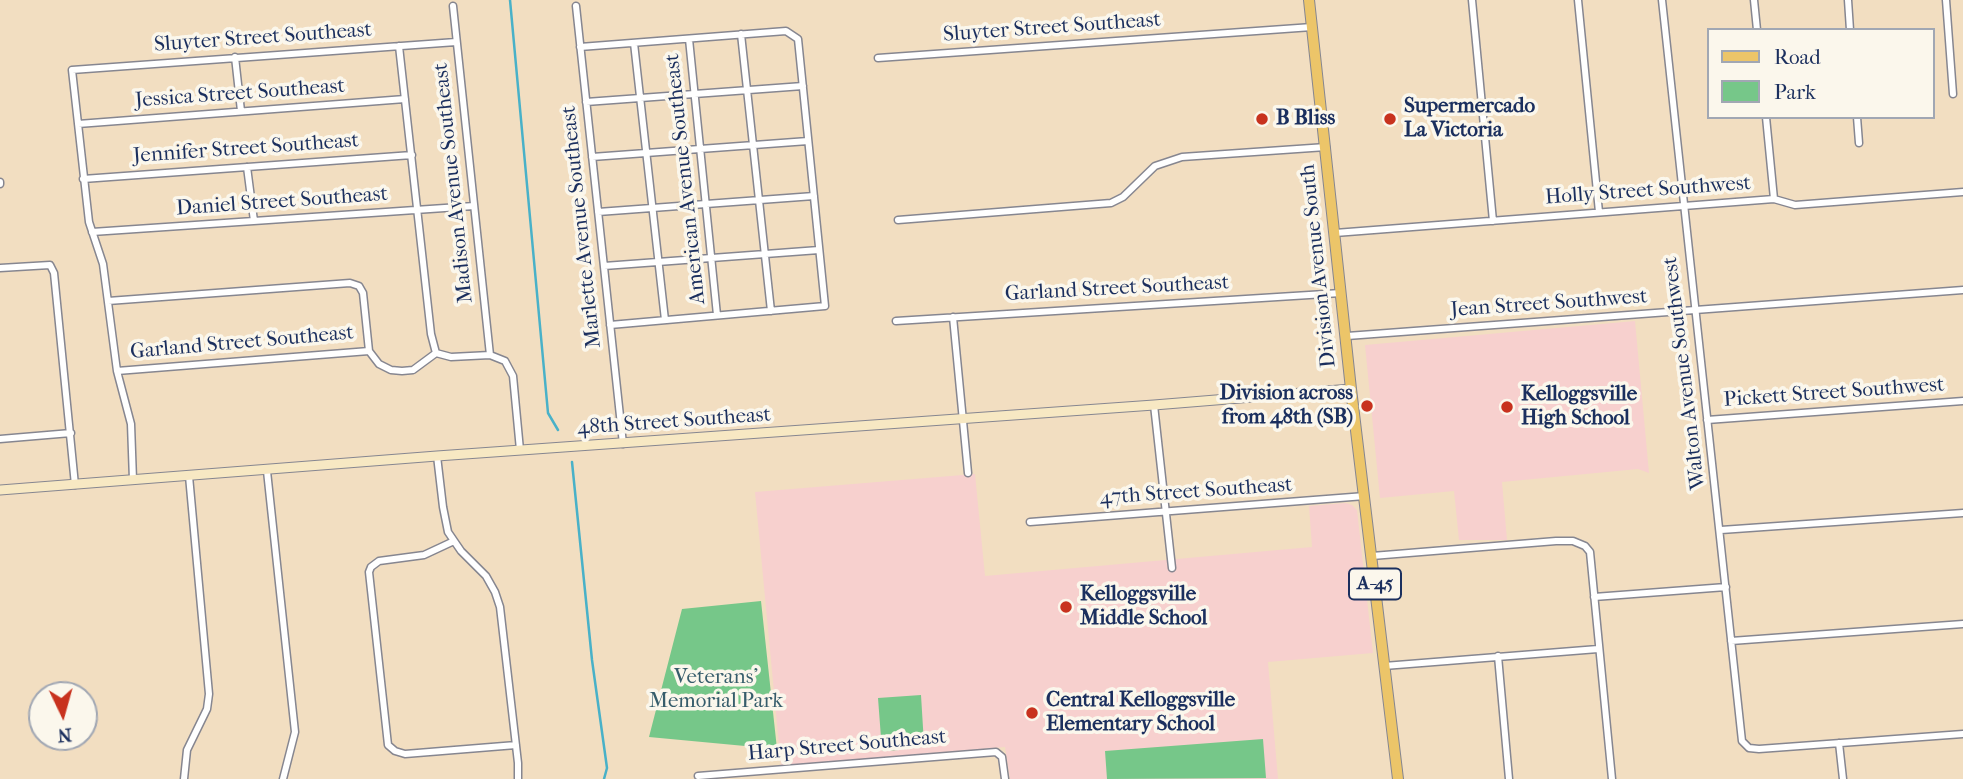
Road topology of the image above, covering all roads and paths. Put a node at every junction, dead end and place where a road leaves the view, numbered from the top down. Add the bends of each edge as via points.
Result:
1 (1309, 0) edge
2 (1472, 0) edge
3 (1578, 0) edge
4 (1662, 0) edge
5 (1754, 0) edge
6 (1848, 0) edge
7 (1945, 0) edge
8 (453, 6) dead end
9 (576, 6) dead end
10 (1312, 27) junction
11 (1757, 28) edge
12 (1850, 28) edge
13 (741, 34) junction
14 (689, 38) junction
15 (456, 42) junction
16 (634, 43) junction
17 (399, 46) junction
18 (580, 47) junction
19 (234, 57) junction
20 (878, 58) dead end
21 (803, 86) junction
22 (747, 90) junction
23 (694, 94) junction
24 (1953, 94) dead end
25 (640, 98) junction
26 (405, 99) junction
27 (586, 102) junction
28 (241, 111) junction
29 (1766, 119) edge
30 (1857, 119) edge
31 (78, 124) junction
32 (808, 141) junction
33 (1860, 143) dead end
34 (753, 145) junction
35 (1326, 147) junction
36 (700, 149) junction
37 (646, 153) junction
38 (412, 155) junction
39 (592, 157) junction
40 (247, 167) junction
41 (83, 179) junction
42 (1963, 192) edge
43 (814, 196) junction
44 (1774, 199) junction
45 (759, 200) junction
46 (706, 204) junction
47 (474, 206) junction
48 (1683, 206) junction
49 (653, 208) junction
50 (418, 211) junction
51 (598, 212) junction
52 (1598, 212) junction
53 (898, 220) dead end
54 (1493, 220) junction
55 (254, 221) junction
56 (92, 232) junction
57 (1335, 233) junction
58 (819, 250) junction
59 (765, 254) junction
60 (712, 258) junction
61 (659, 262) junction
62 (604, 266) junction
63 (0, 268) edge
64 (1963, 290) edge
65 (1341, 293) junction
66 (108, 301) junction
67 (1695, 310) junction
68 (771, 311) junction
69 (718, 316) junction
70 (953, 317) junction
71 (665, 320) junction
72 (896, 321) dead end
73 (610, 325) junction
74 (1347, 337) junction
75 (369, 351) junction
76 (436, 353) junction
77 (490, 355) junction
78 (117, 371) junction
79 (1351, 389) junction
80 (1963, 401) edge
81 (1154, 405) junction
82 (964, 418) junction
83 (1707, 420) junction
84 (71, 433) junction
85 (0, 439) edge
86 (623, 444) junction
87 (520, 450) junction
88 (437, 456) junction
89 (267, 471) junction
90 (968, 472) dead end
91 (190, 476) junction
92 (133, 480) junction
93 (75, 485) junction
94 (0, 490) edge
95 (1365, 496) junction
96 (1166, 511) junction
97 (1963, 513) edge
98 (1030, 522) dead end
99 (1721, 530) junction
100 (454, 541) junction
101 (1372, 556) junction
102 (1172, 568) dead end
103 (1726, 587) junction
104 (1594, 597) junction
105 (1963, 624) edge
106 (1731, 641) junction
107 (1598, 649) junction
108 (1498, 656) junction
109 (1384, 666) junction
110 (1963, 734) edge
111 (1839, 743) junction
112 (516, 745) junction
113 (698, 776) dead end
114 (184, 779) edge
115 (283, 779) edge
116 (518, 779) edge
117 (1005, 779) edge
118 (1398, 779) edge
119 (1509, 779) edge
120 (1612, 779) edge
121 (1843, 779) edge

1 - 10 main road, Division Avenue South / A-45
2 - 54 street
3 - 52 street
4 - 48 street, Walton Avenue Southwest
5 - 11 street
6 - 12 street
7 - 24 street
8 - 15 street, Madison Avenue Southeast
9 - 18 street, Marlette Avenue Southeast
10 - 20 street, Sluyter Street Southeast
10 - 35 main road, Division Avenue South / A-45
13 - 14 street
13 - 21 street via 786,31 798,39
13 - 22 street
14 - 16 street
14 - 23 street, American Avenue Southeast
15 - 17 street, Sluyter Street Southeast
15 - 47 street, Madison Avenue Southeast
16 - 18 street
16 - 25 street
17 - 19 street, Sluyter Street Southeast
17 - 26 street
18 - 27 street, Marlette Avenue Southeast
19 - 28 street
19 - 31 street, Sluyter Street Southeast via 72,69
21 - 22 street
21 - 32 street
22 - 23 street
22 - 34 street
23 - 25 street
23 - 36 street, American Avenue Southeast
25 - 27 street
25 - 37 street
26 - 28 street, Jessica Street Southeast
26 - 38 street
27 - 39 street, Marlette Avenue Southeast
28 - 31 street, Jessica Street Southeast
29 - 44 street
30 - 33 street
31 - 41 street
32 - 34 street
32 - 43 street
34 - 36 street
34 - 45 street
35 - 53 street via 1182,157 1155,166 1111,203
35 - 57 main road, Division Avenue South / A-45
36 - 37 street
36 - 46 street, American Avenue Southeast
37 - 39 street
37 - 49 street
38 - 40 street, Jennifer Street Southeast
38 - 50 street
39 - 51 street, Marlette Avenue Southeast
40 - 41 street, Jennifer Street Southeast
40 - 55 street
41 - 56 street
42 - 44 street, Holly Street Southwest via 1795,205
43 - 45 street
43 - 58 street
44 - 48 street, Holly Street Southwest
45 - 46 street
45 - 59 street
46 - 49 street
46 - 60 street, American Avenue Southeast
47 - 50 street, Daniel Street Southeast
47 - 77 street, Madison Avenue Southeast
48 - 52 street, Holly Street Southwest
48 - 67 street, Walton Avenue Southwest
49 - 51 street
49 - 61 street
50 - 55 street, Daniel Street Southeast
50 - 76 street
51 - 62 street, Marlette Avenue Southeast
52 - 54 street, Holly Street Southwest
54 - 57 street, Holly Street Southwest
55 - 56 street, Daniel Street Southeast
56 - 66 street
57 - 65 main road, Division Avenue South / A-45
58 - 59 street
58 - 68 street via 825,306
59 - 60 street
59 - 68 street
60 - 61 street
60 - 69 street, American Avenue Southeast
61 - 62 street
61 - 71 street
62 - 73 street, Marlette Avenue Southeast
63 - 84 street via 50,264 54,273
64 - 67 street, Jean Street Southwest
65 - 70 street, Garland Street Southeast
65 - 74 main road, Division Avenue South / A-45
66 - 75 street via 350,283 363,293
66 - 78 street
67 - 74 street, Jean Street Southwest
67 - 83 street, Walton Avenue Southwest
68 - 69 street
69 - 71 street
70 - 72 street, Garland Street Southeast
70 - 82 street
71 - 73 street
73 - 86 street, Marlette Avenue Southeast
74 - 79 main road, Division Avenue South / A-45
75 - 76 street, Garland Street Southeast via 379,364 402,371 412,370
75 - 78 street, Garland Street Southeast
76 - 77 street
77 - 87 street via 505,361 513,376
78 - 92 street via 131,424
79 - 81 street, 48th Street Southeast
79 - 95 main road, Division Avenue South / A-45
80 - 83 street, Pickett Street Southwest
81 - 82 street, 48th Street Southeast
81 - 96 street
82 - 86 street, 48th Street Southeast
82 - 90 street
83 - 99 street, Walton Avenue Southwest
84 - 85 street
84 - 93 street
86 - 87 street, 48th Street Southeast
87 - 88 street, 48th Street Southeast
88 - 89 street, 48th Street Southeast
88 - 100 street via 444,516
89 - 91 street, 48th Street Southeast
89 - 115 street via 295,732
91 - 92 street, 48th Street Southeast
91 - 114 street via 209,694 207,709 187,750
92 - 93 street, 48th Street Southeast
93 - 94 street, 48th Street Southeast
95 - 96 street, 47th Street Southeast
95 - 101 main road, Division Avenue South / A-45
96 - 98 street, 47th Street Southeast
96 - 102 street
97 - 99 street
99 - 103 street, Walton Avenue Southwest
100 - 112 street via 486,576 498,599
100 - 112 street via 424,555 379,561 369,572 387,741 395,751 411,753
101 - 104 street via 1573,541 1590,552
101 - 109 main road, Division Avenue South / A-45
103 - 104 street
103 - 106 street, Walton Avenue Southwest
104 - 107 street
105 - 106 street
106 - 111 street, Walton Avenue Southwest via 1742,741 1749,748
107 - 108 street
107 - 120 street
108 - 109 street
108 - 119 street
109 - 118 main road, Division Avenue South / A-45
110 - 111 street
111 - 121 street
112 - 116 street
113 - 117 street, Harp Street Southeast via 999,753

